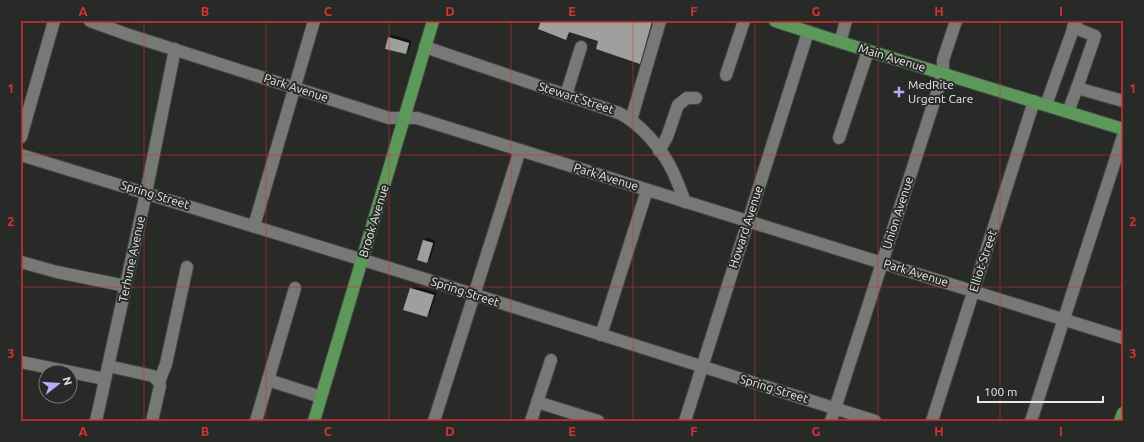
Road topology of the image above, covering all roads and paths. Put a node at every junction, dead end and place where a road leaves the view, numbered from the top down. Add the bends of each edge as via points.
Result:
1 (54, 21) edge
2 (90, 21) edge
3 (314, 21) edge
4 (433, 21) edge
5 (660, 21) edge
6 (744, 21) edge
7 (775, 21) edge
8 (846, 21) edge
9 (956, 21) edge
10 (1074, 24) edge
11 (808, 32) junction
12 (840, 42) junction
13 (425, 47) junction
14 (581, 47) dead end
15 (175, 49) junction
16 (868, 50) junction
17 (942, 74) junction
18 (726, 75) dead end
19 (294, 88) junction
20 (1077, 88) junction
21 (566, 95) junction
22 (696, 98) dead end
23 (1034, 101) junction
24 (1123, 101) edge
25 (1046, 105) junction
26 (1068, 112) junction
27 (405, 118) junction
28 (631, 120) junction
29 (1123, 129) edge
30 (1123, 136) edge
31 (21, 137) edge
32 (839, 138) dead end
33 (520, 150) junction
34 (659, 151) junction
35 (21, 155) edge
36 (647, 190) junction
37 (146, 192) junction
38 (686, 202) junction
39 (748, 221) junction
40 (254, 226) junction
41 (362, 259) junction
42 (21, 262) edge
43 (882, 263) junction
44 (187, 267) dead end
45 (126, 286) junction
46 (295, 288) dead end
47 (973, 291) junction
48 (474, 294) junction
49 (1064, 319) junction
50 (601, 335) junction
51 (1123, 338) edge
52 (551, 360) dead end
53 (21, 362) edge
54 (108, 366) junction
55 (702, 367) junction
56 (105, 379) junction
57 (268, 380) junction
58 (159, 382) junction
59 (321, 397) junction
60 (537, 402) junction
61 (835, 408) junction
62 (1123, 413) edge
63 (96, 421) edge
64 (152, 421) edge
65 (256, 421) edge
66 (314, 421) edge
67 (434, 421) edge
68 (531, 421) edge
69 (598, 421) edge
70 (684, 421) edge
71 (831, 421) edge
72 (875, 421) edge
73 (932, 421) edge
74 (1031, 421) edge
75 (1120, 421) edge

1 - 31 street
2 - 15 street, Park Avenue
3 - 19 street
4 - 13 main road, Brook Avenue
5 - 28 street
6 - 18 street
7 - 11 main road, Main Avenue
8 - 12 street
9 - 17 street, Union Avenue via 943,60
10 - 20 street via 1095,36
10 - 25 street
11 - 12 main road, Main Avenue
11 - 39 street, Howard Avenue
12 - 16 main road, Main Avenue
13 - 21 street, Stewart Street
13 - 27 main road, Brook Avenue
14 - 21 street
15 - 19 street, Park Avenue
15 - 37 street, Terhune Avenue
16 - 17 main road, Main Avenue
16 - 32 street
17 - 23 main road, Main Avenue
17 - 43 street, Union Avenue via 911,152
19 - 27 street, Park Avenue via 390,118
19 - 40 street
20 - 24 street
20 - 26 street
21 - 28 street, Stewart Street via 619,112
22 - 34 street via 687,98 678,105 667,137
23 - 25 main road, Main Avenue
23 - 47 street, Elliot Street
25 - 26 main road, Main Avenue
26 - 29 main road, Main Avenue
27 - 33 street, Park Avenue via 417,118
27 - 41 main road, Brook Avenue
28 - 34 street, Stewart Street
30 - 49 street
33 - 36 street, Park Avenue
33 - 48 street
34 - 38 street, Stewart Street via 672,169
35 - 37 street, Spring Street
36 - 38 street, Park Avenue
36 - 50 street
37 - 40 street, Spring Street
37 - 45 street, Terhune Avenue
38 - 39 street, Park Avenue
39 - 43 street, Park Avenue
39 - 55 street, Howard Avenue
40 - 41 street, Spring Street
41 - 48 street, Spring Street
41 - 59 main road, Brook Avenue
42 - 45 street
43 - 47 street, Park Avenue
43 - 61 street, Union Avenue
44 - 58 street via 166,364
45 - 54 street, Terhune Avenue
46 - 57 street
47 - 49 street, Park Avenue
47 - 73 street, Elliot Street
48 - 50 street, Spring Street
48 - 67 street
49 - 51 street, Park Avenue
49 - 74 street
50 - 55 street, Spring Street
52 - 60 street
53 - 56 street
54 - 56 street, Terhune Avenue
54 - 58 street via 154,376
55 - 61 street, Spring Street
55 - 70 street, Howard Avenue
56 - 63 street, Terhune Avenue
57 - 59 street
57 - 65 street
58 - 64 street via 160,392
59 - 66 main road, Brook Avenue
60 - 68 street
60 - 69 street
61 - 71 street, Union Avenue
61 - 72 street, Spring Street
62 - 75 main road

